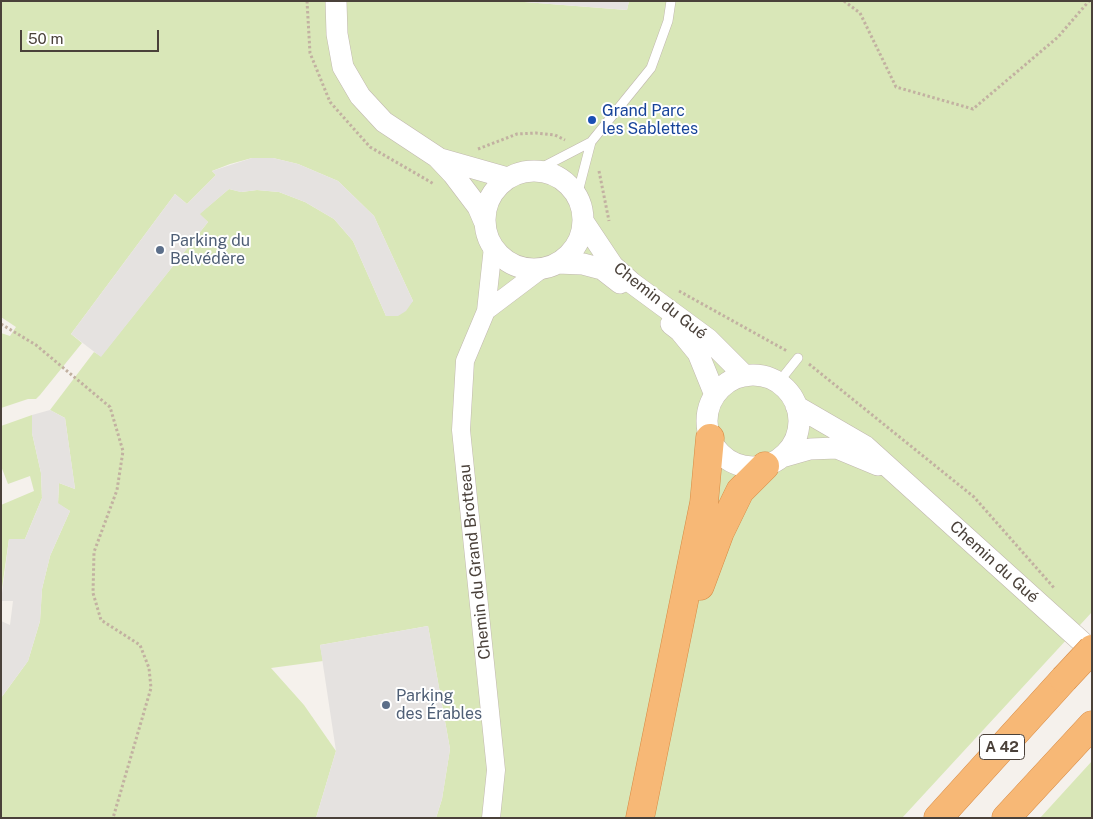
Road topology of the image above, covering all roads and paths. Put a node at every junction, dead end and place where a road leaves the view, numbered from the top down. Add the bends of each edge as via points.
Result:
1 (336, 1) edge
2 (672, 1) edge
3 (844, 1) edge
4 (1088, 1) edge
5 (591, 142) junction
6 (437, 157) junction
7 (537, 170) junction
8 (508, 178) junction
9 (577, 196) junction
10 (583, 220) junction
11 (484, 221) junction
12 (493, 247) junction
13 (550, 265) junction
14 (486, 311) junction
15 (1, 324) edge
16 (798, 358) dead end
17 (745, 376) junction
18 (778, 383) junction
19 (715, 395) junction
20 (796, 406) junction
21 (710, 438) junction
22 (773, 461) junction
23 (896, 473) junction
24 (1092, 650) edge
25 (1092, 724) edge
26 (938, 817) edge
27 (113, 818) edge
28 (491, 818) edge
29 (640, 818) edge
30 (656, 818) edge
31 (1006, 818) edge

1 - 6 street via 337,34 344,67 360,96 384,122
2 - 5 lane via 651,68
3 - 4 path via 860,13 896,87 973,109 1058,37
5 - 7 lane
5 - 9 lane
6 - 8 street
6 - 11 street via 454,174
7 - 8 street
7 - 9 street via 553,174 567,183
8 - 11 street via 490,196
9 - 10 street
10 - 13 street via 576,245
10 - 17 street, Chemin du Gué via 613,266 708,339
11 - 12 street
12 - 13 street via 515,265 529,268
12 - 14 street, Chemin du Grand Brotteau
13 - 14 street
13 - 19 street, Chemin du Gué via 583,264 602,269 680,331 698,354
14 - 28 street, Chemin du Grand Brotteau via 465,361 461,430 496,770
15 - 27 path via 36,345 110,407 123,451 117,490 94,552 93,593 101,620 140,645 149,668 151,688
16 - 18 lane
17 - 18 street via 766,377
17 - 19 street via 730,381
18 - 20 street via 788,391
19 - 21 street via 708,411
20 - 22 street via 799,422 793,444
20 - 23 street, Chemin du Gué via 865,446
21 - 22 street via 722,456 732,462 752,467
21 - 29 highway via 704,503
22 - 23 street, Chemin du Gué via 810,450 837,448
22 - 30 highway via 740,491 704,573 686,648
23 - 24 street, Chemin du Gué
24 - 26 highway, A 42, bridge
25 - 31 highway

